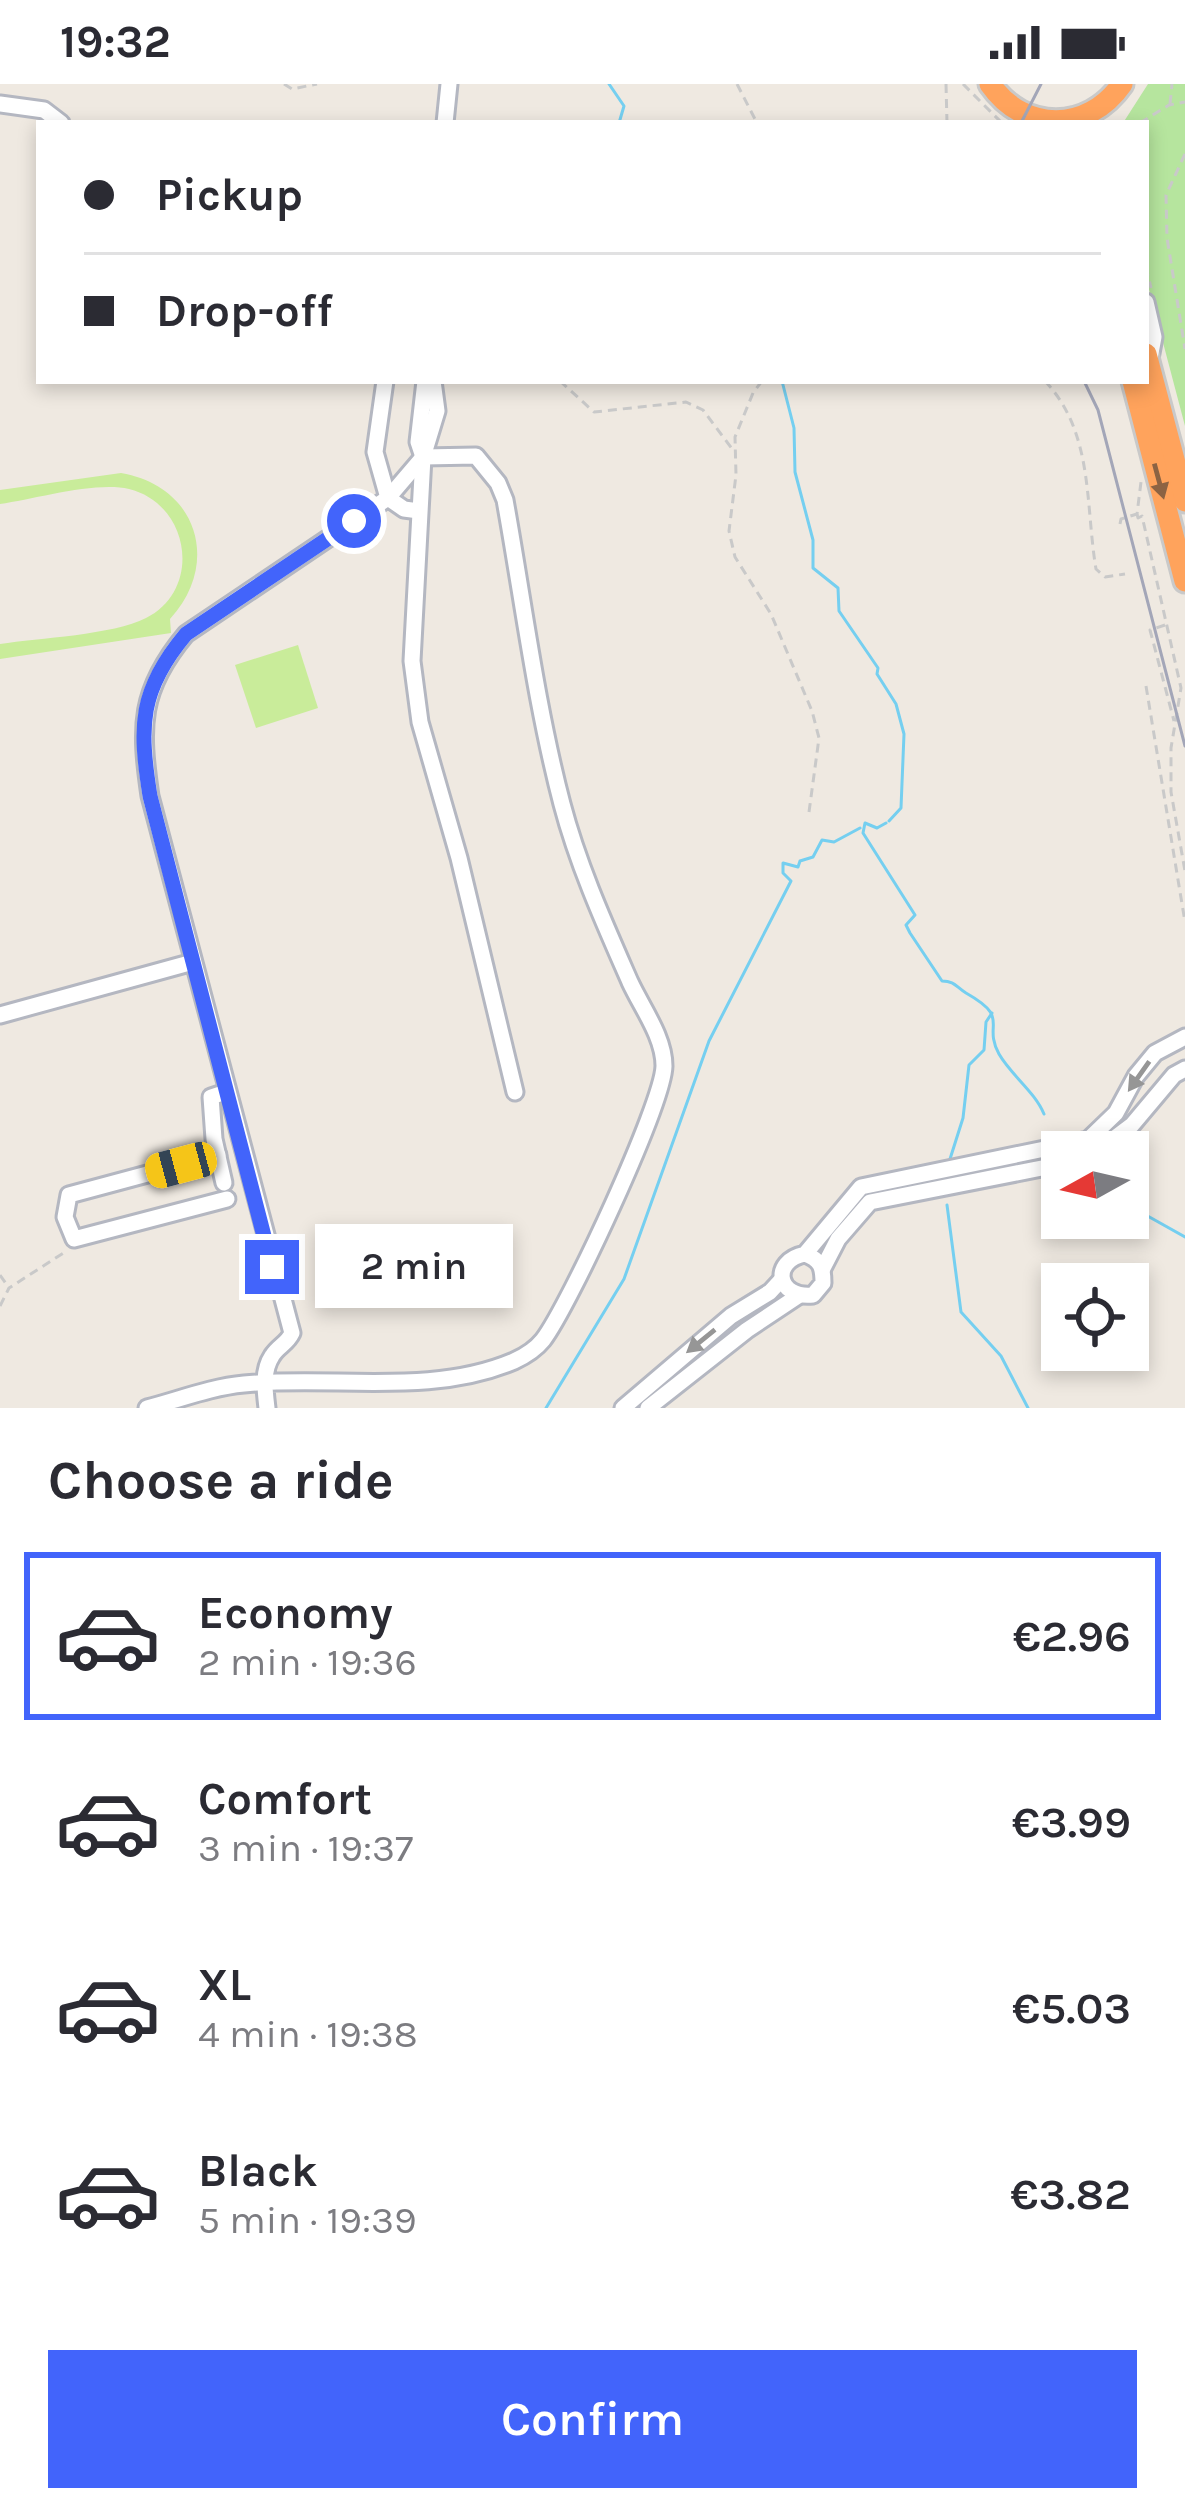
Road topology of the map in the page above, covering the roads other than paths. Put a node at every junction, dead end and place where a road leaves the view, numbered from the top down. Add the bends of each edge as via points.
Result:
1 (449, 84) edge
2 (990, 84) edge
3 (1122, 84) edge
4 (0, 104) edge
5 (1102, 114) edge
6 (57, 120) edge
7 (445, 120) edge
8 (1032, 120) edge
9 (1149, 315) edge
10 (1149, 353) edge
11 (1149, 367) edge
12 (385, 384) edge
13 (430, 384) edge
14 (1133, 384) edge
15 (423, 457) junction
16 (388, 498) junction
17 (1185, 502) edge
18 (419, 511) junction
19 (1185, 581) edge
20 (193, 962) junction
21 (0, 1016) edge
22 (1185, 1037) edge
23 (1185, 1069) edge
24 (226, 1092) junction
25 (514, 1092) dead end
26 (1123, 1131) edge
27 (245, 1162) junction
28 (1041, 1167) edge
29 (223, 1177) junction
30 (866, 1195) junction
31 (806, 1254) junction
32 (823, 1268) junction
33 (782, 1279) junction
34 (798, 1296) junction
35 (264, 1383) junction
36 (147, 1408) edge
37 (267, 1408) edge
38 (623, 1408) edge
39 (648, 1408) edge

1 - 7 street
2 - 8 highway
3 - 5 highway
4 - 6 street via 44,110
9 - 10 street
11 - 17 highway
12 - 16 street via 375,452
13 - 15 street via 436,421
14 -> 19 highway
15 - 16 street
15 - 18 street
15 - 35 street via 476,456 499,482 562,803 662,1049 662,1082 557,1317 528,1354 472,1375 416,1382
16 - 18 street
16 - 20 street via 186,634 146,697 150,796
18 - 25 street via 412,661 420,722
20 - 21 street
20 - 24 street
22 -> 30 street via 1155,1054 1088,1141
23 - 26 street
24 - 27 street
24 - 29 street via 212,1097
27 - 29 street
27 - 35 street via 292,1333 274,1352
28 - 30 street
29 - 29 street via 69,1195 65,1217 74,1239
30 - 31 street
30 - 32 street
31 - 32 street
31 - 33 street via 784,1266
32 - 34 street via 823,1283
33 - 34 street
33 -> 38 street
34 - 39 street
35 - 36 street
35 - 37 street

